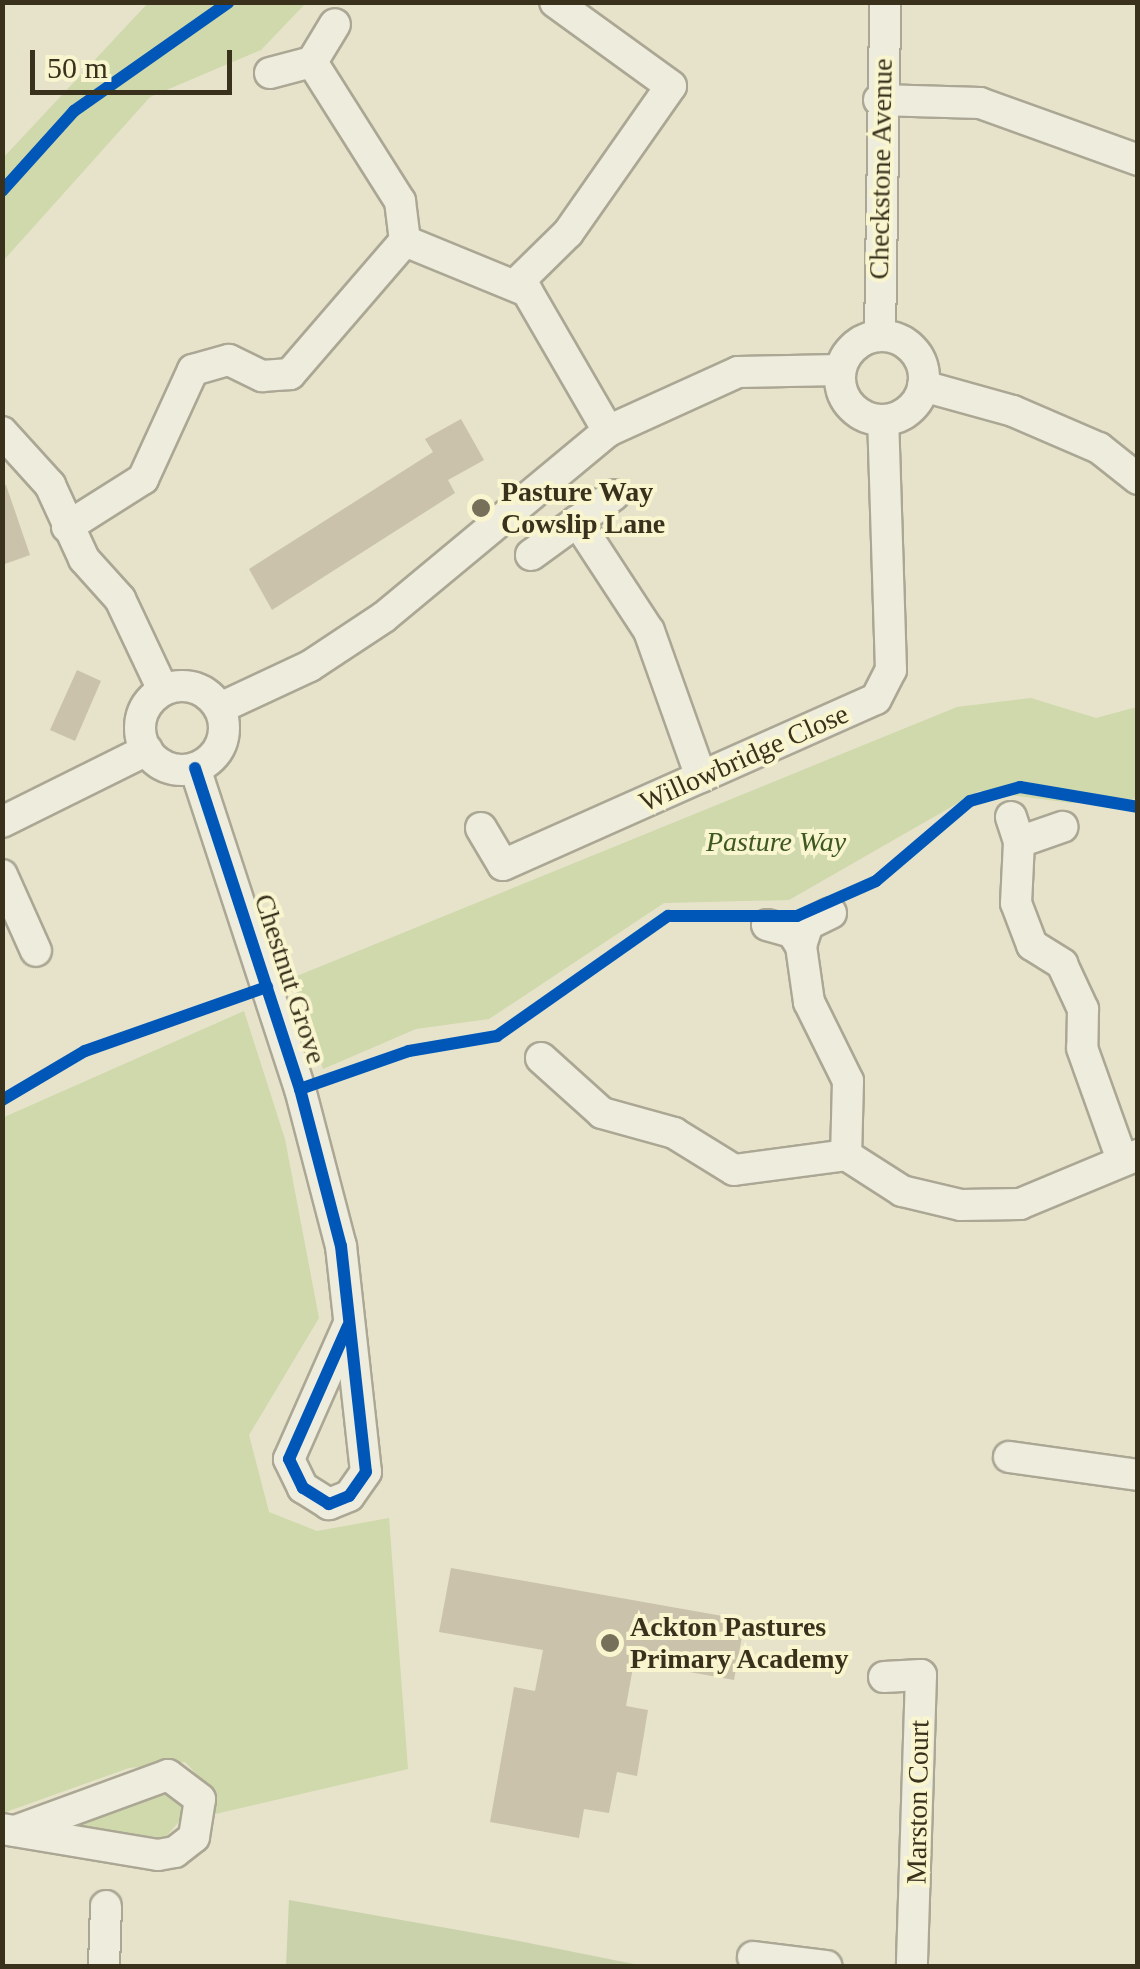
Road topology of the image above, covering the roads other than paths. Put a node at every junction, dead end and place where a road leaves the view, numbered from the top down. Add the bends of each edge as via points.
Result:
1 (554, 2) edge
2 (886, 2) edge
3 (335, 24) dead end
4 (312, 62) junction
5 (270, 73) dead end
6 (879, 100) junction
7 (1138, 160) edge
8 (405, 240) junction
9 (515, 285) junction
10 (880, 336) junction
11 (840, 370) junction
12 (923, 386) junction
13 (883, 420) junction
14 (608, 431) junction
15 (2, 432) edge
16 (1138, 479) edge
17 (614, 495) dead end
18 (577, 521) junction
19 (67, 527) junction
20 (531, 555) dead end
21 (163, 690) junction
22 (220, 708) junction
23 (147, 750) junction
24 (194, 768) junction
25 (701, 777) junction
26 (2, 822) edge
27 (1062, 827) dead end
28 (480, 828) dead end
29 (2, 875) edge
30 (832, 913) dead end
31 (767, 925) dead end
32 (21, 937) edge
33 (801, 946) junction
34 (541, 1058) dead end
35 (846, 1155) junction
36 (1130, 1158) edge
37 (348, 1326) junction
38 (1003, 1454) dead end
39 (1138, 1475) edge
40 (884, 1677) dead end
41 (9, 1830) edge
42 (106, 1906) dead end
43 (753, 1958) dead end
44 (104, 1966) edge
45 (826, 1966) edge
46 (912, 1966) edge

1 - 9 street via 683,95 568,233
2 - 6 street, Checkstone Avenue
3 - 4 street
4 - 5 street
4 - 8 street via 400,201
6 - 7 street via 980,103
6 - 10 street, Checkstone Avenue
8 - 9 street
8 - 19 street via 290,374 262,376 229,360 193,370 143,479
9 - 14 street via 549,321
10 - 11 street via 854,346
10 - 12 street via 914,350
11 - 13 street via 849,406
11 - 14 street via 738,372
12 - 13 street via 913,406
12 - 16 street via 1013,410 1099,448
13 - 25 street, Willowbridge Close via 891,670 884,684 876,698 842,718
14 - 22 street via 384,617 310,666
15 - 19 street via 50,485
17 - 18 street
18 - 20 street
18 - 25 street via 649,631
19 - 21 street via 84,559 120,599
21 - 22 street via 201,690
21 - 23 street via 144,712
22 - 24 street via 222,741
23 - 24 street via 166,768
23 - 26 street
24 - 37 street, Chestnut Grove via 300,1089 341,1246
25 - 28 street, Willowbridge Close via 503,864
27 - 36 street via 1015,830 1016,903 1032,946 1062,964 1083,1009 1082,1048
29 - 32 street
30 - 33 street via 808,924
31 - 33 street via 792,932
33 - 35 street via 809,1002 848,1081
34 - 35 street via 602,1114 674,1133 734,1170
35 - 36 street via 902,1191 961,1205 1020,1204
37 - 37 street, Chestnut Grove via 366,1472 349,1496 329,1504 303,1488 289,1459
38 - 39 street
40 - 46 street, Marston Court via 921,1674
41 - 41 street via 168,1775 200,1799 194,1837 175,1852
42 - 44 street
43 - 45 street

